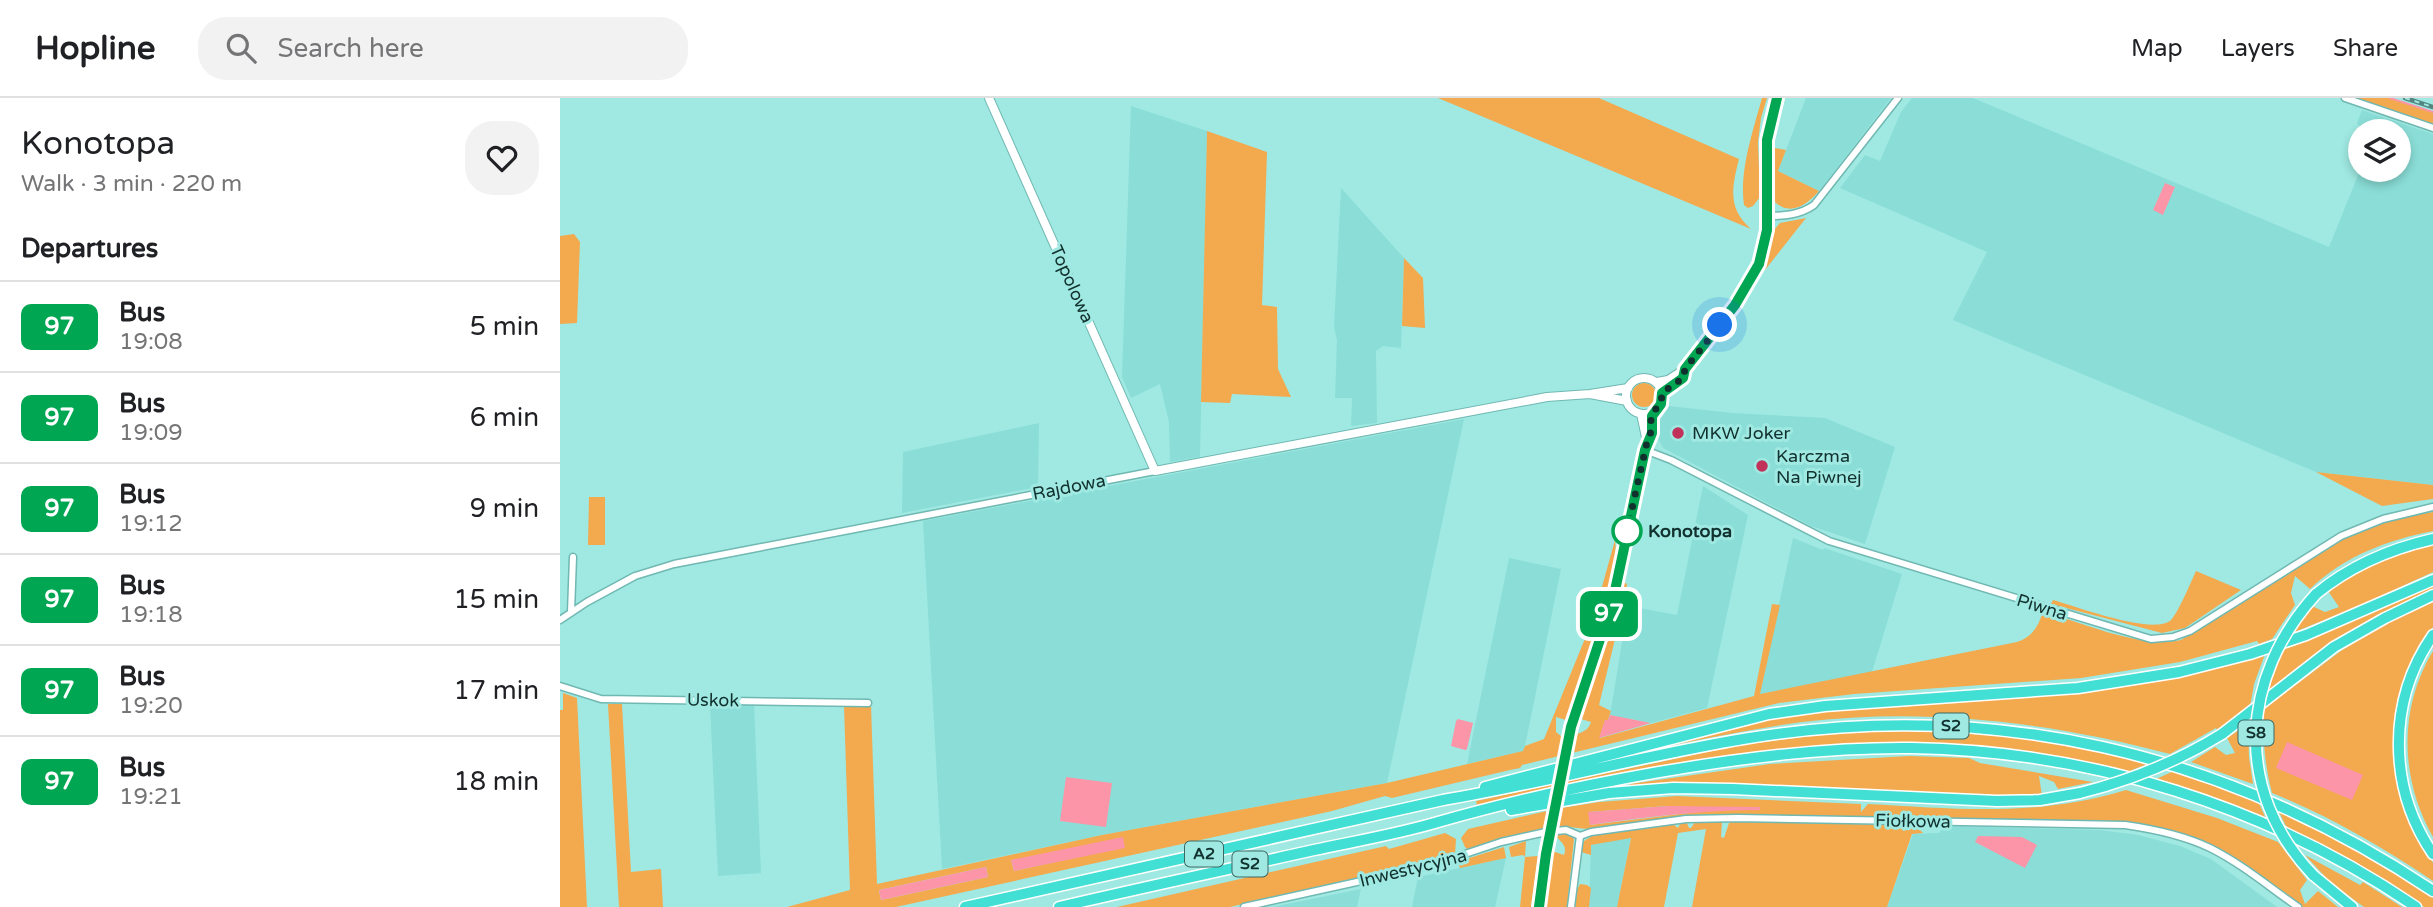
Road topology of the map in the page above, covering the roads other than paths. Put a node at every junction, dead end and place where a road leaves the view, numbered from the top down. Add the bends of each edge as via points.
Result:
1 (989, 98) edge
2 (1777, 98) edge
3 (1898, 98) edge
4 (2345, 98) edge
5 (2433, 128) edge
6 (1767, 216) junction
7 (1685, 369) junction
8 (1657, 382) junction
9 (1628, 388) junction
10 (1662, 393) junction
11 (1590, 394) junction
12 (1626, 401) junction
13 (1654, 412) junction
14 (1641, 414) junction
15 (1646, 446) junction
16 (1155, 471) junction
17 (2433, 507) edge
18 (2433, 539) edge
19 (573, 557) dead end
20 (2433, 580) edge
21 (2433, 595) edge
22 (571, 612) junction
23 (560, 620) edge
24 (2433, 635) edge
25 (560, 685) edge
26 (868, 703) dead end
27 (1443, 800) junction
28 (1440, 822) junction
29 (1580, 835) junction
30 (2433, 854) edge
31 (2433, 891) edge
32 (965, 907) edge
33 (1059, 907) edge
34 (1244, 907) edge
35 (1539, 907) edge
36 (1571, 907) edge
37 (2298, 907) edge
38 (2352, 907) edge
39 (2416, 907) edge

1 - 16 street, Topolowa
2 - 6 street via 1767,140
3 - 6 street via 1814,205 1787,216
4 - 5 street
6 - 7 street via 1765,245 1752,279
7 - 8 street
7 - 10 street via 1683,378
8 - 9 street via 1641,378
8 - 10 street
9 - 11 street, Rajdowa
9 - 12 street
10 - 13 street
11 - 12 street, Rajdowa
11 - 16 street, Rajdowa via 1547,397
12 - 14 street
13 - 14 street
13 - 15 street
14 - 15 street
15 - 17 street, Piwna via 1829,541 2151,639 2190,631 2341,536 2383,519
15 - 35 street, bridge via 1613,600 1571,727
16 - 22 street, Rajdowa via 674,564 635,576
18 - 38 highway, S8, bridge via 2373,557 2316,594 2290,625 2271,659 2259,698 2256,738 2260,776 2272,813 2291,849 2313,875
19 - 22 street
20 - 27 highway via 2306,635 2179,672 2078,688 1769,714
21 - 28 highway, bridge via 2334,648 2222,734 2182,758 2080,793 1997,801 1673,788 1567,798
22 - 23 street, Rajdowa
24 - 30 highway via 2406,690 2399,747 2410,809
25 - 26 street, Uskok via 601,699
27 - 31 highway, S2 via 1780,734 1870,726 1980,728 2127,752 2218,779 2325,826
27 - 32 highway, A2
28 - 33 highway, S2
28 - 39 highway, S2 via 1548,794 1711,763 1862,749 1978,751 2084,767 2202,799 2319,849
29 - 34 street, Inwestycyjna via 1566,830 1546,832 1429,866
29 - 36 street
29 - 37 street, Fiołkowa via 1675,820 1738,818 2125,825 2208,847

